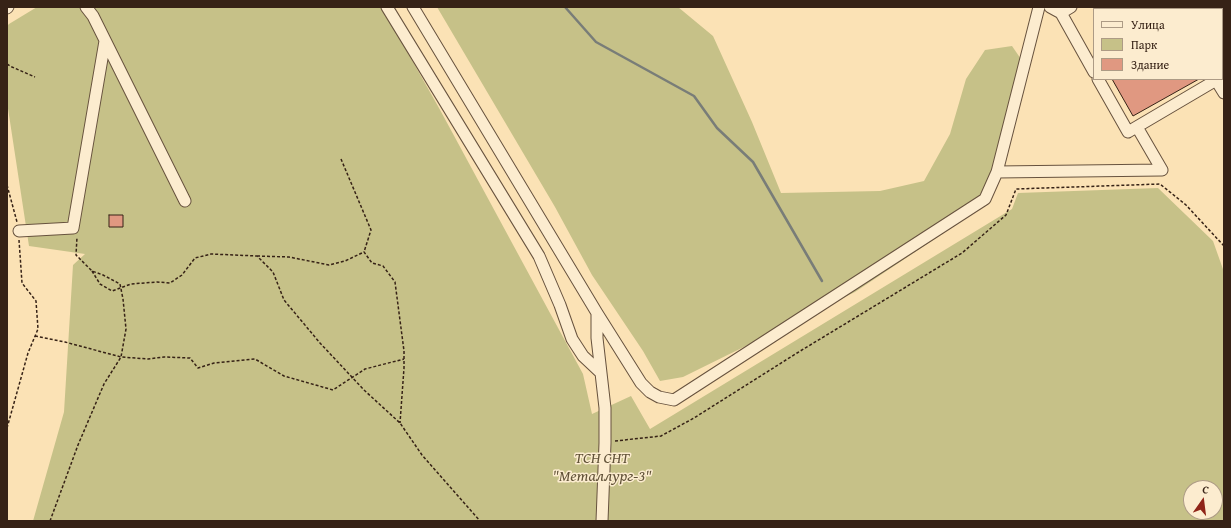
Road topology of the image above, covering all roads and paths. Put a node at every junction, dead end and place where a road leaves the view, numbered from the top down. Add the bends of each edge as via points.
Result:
1 (86, 7) edge
2 (387, 7) edge
3 (412, 7) edge
4 (1040, 7) edge
5 (1050, 7) edge
6 (1071, 7) edge
7 (1061, 10) edge
8 (105, 41) junction
9 (7, 64) edge
10 (1093, 70) edge
11 (35, 77) dead end
12 (1099, 80) edge
13 (1214, 80) edge
14 (1222, 80) edge
15 (1224, 93) edge
16 (1137, 127) junction
17 (341, 159) dead end
18 (997, 172) junction
19 (7, 185) edge
20 (185, 201) dead end
21 (73, 228) junction
22 (19, 231) junction
23 (1224, 246) edge
24 (364, 252) junction
25 (257, 256) junction
26 (92, 271) junction
27 (120, 288) junction
28 (597, 313) junction
29 (35, 336) junction
30 (121, 357) junction
31 (404, 359) junction
32 (600, 372) junction
33 (352, 378) junction
34 (400, 423) junction
35 (7, 428) edge
36 (605, 443) junction
37 (50, 521) edge
38 (480, 521) edge
39 (602, 521) edge

1 - 8 street
2 - 32 street via 539,256 572,339 583,356
3 - 28 street
4 - 18 street
5 - 7 street
6 - 7 street
7 - 10 street
8 - 20 street
8 - 21 street
9 - 11 path
12 - 16 street via 1128,132
13 - 16 street
14 - 15 street
16 - 18 street via 1162,170
17 - 24 path via 371,230
18 - 28 street via 985,199 674,400 659,397 641,383
19 - 22 path
21 - 22 street
21 - 26 path via 77,238 76,255
22 - 29 path via 22,283 36,301 38,329
23 - 36 path via 1186,205 1160,184 1016,189 1006,216 962,253 661,436
24 - 25 path via 329,266 289,257
24 - 31 path via 372,262 383,266 395,282
25 - 27 path via 211,254 194,258 182,275 170,283 131,284
25 - 33 path via 273,272 284,300
26 - 27 path via 120,284
26 - 27 path via 100,284 112,291
27 - 30 path via 126,329
28 - 32 street
29 - 30 path
29 - 35 path
30 - 33 path via 190,358 198,368 254,359 284,376 333,390
30 - 37 path via 104,384
31 - 33 path via 365,369
31 - 34 path
32 - 36 street via 605,408
33 - 34 path
34 - 38 path via 431,465
36 - 39 street

